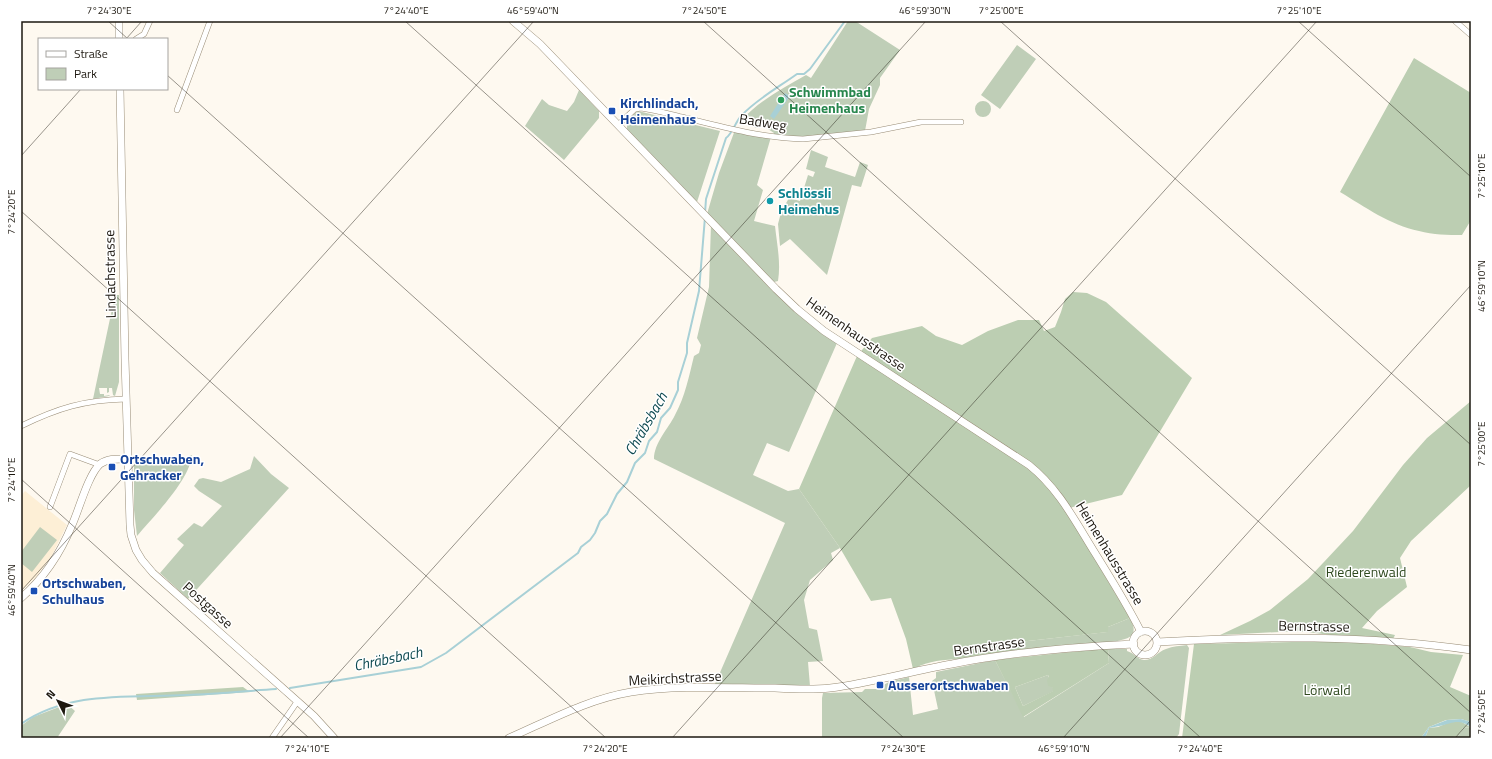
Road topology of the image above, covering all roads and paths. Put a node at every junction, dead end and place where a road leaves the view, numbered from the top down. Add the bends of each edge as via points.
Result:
1 (119, 21) edge
2 (150, 21) edge
3 (210, 21) edge
4 (513, 21) edge
5 (1455, 21) edge
6 (1471, 35) edge
7 (119, 38) edge
8 (138, 38) edge
9 (120, 90) edge
10 (177, 110) dead end
11 (960, 122) dead end
12 (618, 125) junction
13 (126, 399) junction
14 (21, 426) edge
15 (127, 459) junction
16 (100, 465) junction
17 (50, 507) dead end
18 (21, 598) edge
19 (1141, 632) junction
20 (1157, 642) junction
21 (1134, 644) junction
22 (1471, 650) edge
23 (850, 685) joint
24 (297, 702) junction
25 (272, 738) edge
26 (334, 738) edge
27 (509, 738) edge

1 - 7 main road
2 - 8 street via 144,34
3 - 10 street
4 - 12 main road, Heimenhausstrasse via 540,44
5 - 6 street
9 - 13 main road, Lindachstrasse
11 - 12 street, Badweg via 922,122 871,132 803,139 771,137 729,129 641,108 635,109
12 - 19 main road, Heimenhausstrasse via 780,292 824,331 1029,466 1047,481 1059,495
13 - 14 street via 102,400 62,408
13 - 15 main road, Lindachstrasse
15 - 16 main road via 112,460
15 - 24 main road, Postgasse via 131,535 142,560
16 - 17 street via 70,454
16 - 18 main road via 91,478 72,527 56,557 39,580
19 - 20 main road via 1152,633
19 - 21 main road via 1134,638
20 - 21 main road via 1156,649 1146,655 1139,653
20 - 22 main road, Bernstrasse via 1331,638
21 - 23 main road, Bernstrasse via 996,656
23 - 27 main road, Meikirchstrasse via 823,688 677,688 630,692 578,708
24 - 25 street
24 - 26 main road, Postgasse

